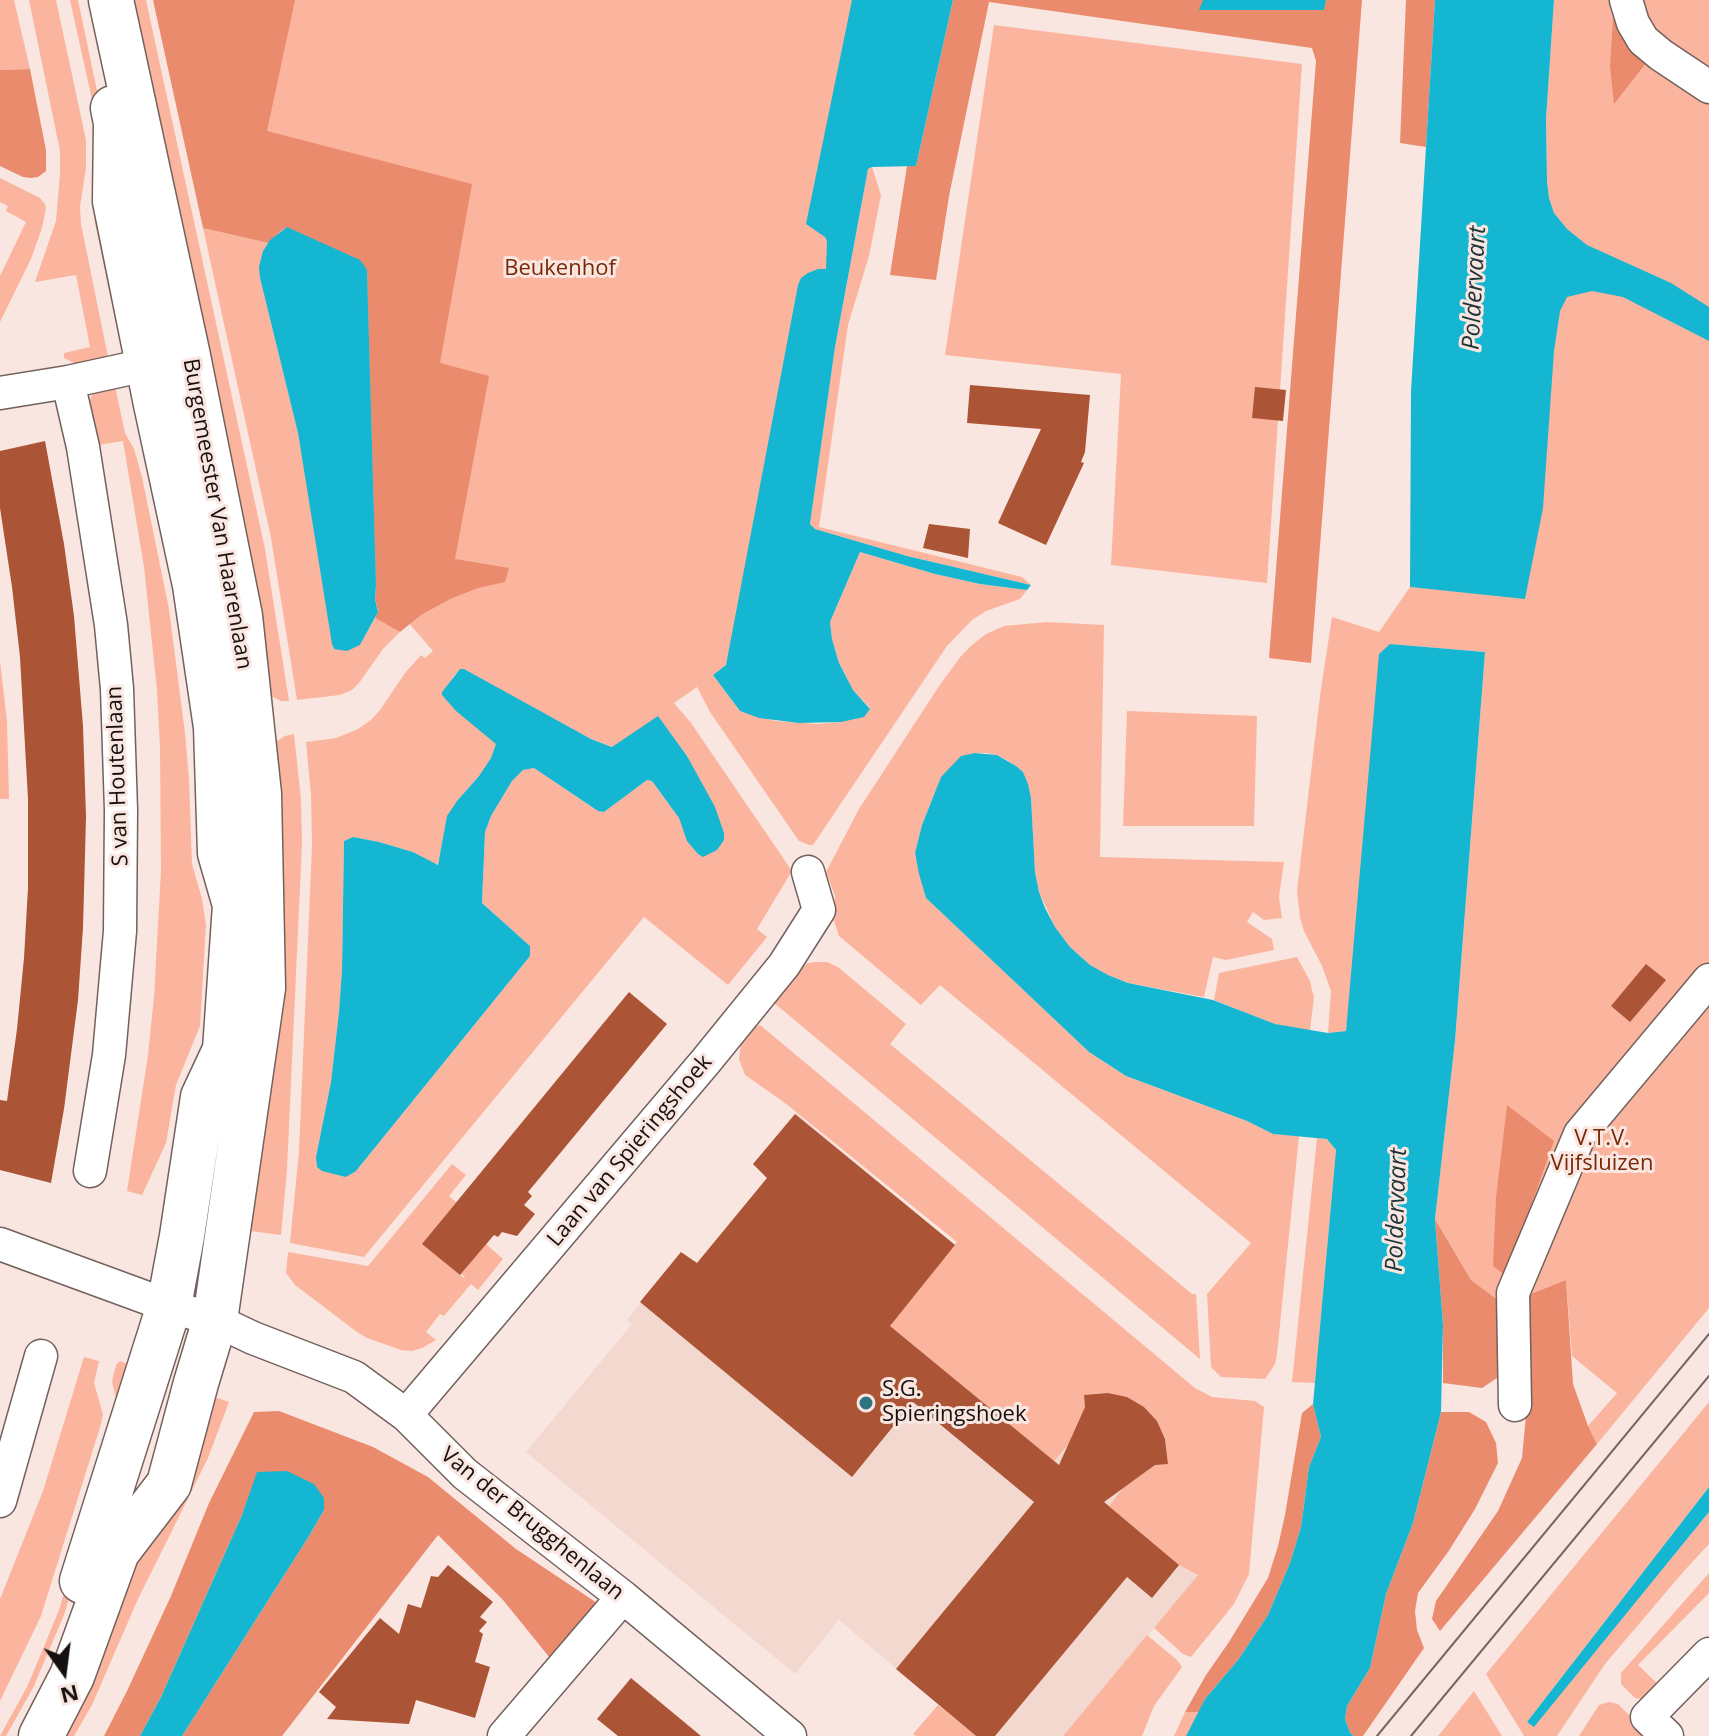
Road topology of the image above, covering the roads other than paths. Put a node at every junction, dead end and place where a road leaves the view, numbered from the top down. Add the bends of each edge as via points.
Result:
1 (90, 0) edge
2 (111, 0) edge
3 (1626, 0) edge
4 (1709, 87) edge
5 (168, 360) junction
6 (68, 382) junction
7 (0, 393) edge
8 (808, 872) dead end
9 (1709, 980) edge
10 (90, 1171) dead end
11 (0, 1244) edge
12 (169, 1306) junction
13 (215, 1320) junction
14 (41, 1356) dead end
15 (1515, 1405) dead end
16 (406, 1415) junction
17 (0, 1501) edge
18 (623, 1597) junction
19 (1709, 1654) edge
20 (518, 1731) edge
21 (16, 1736) edge
22 (41, 1736) edge
23 (790, 1736) edge
24 (1667, 1736) edge

1 - 5 main road, Burgemeester Van Haarenlaan via 116,123 115,201
2 - 5 main road, Burgemeester Van Haarenlaan
3 - 4 street via 1643,40
5 - 6 street
5 - 12 main road, Burgemeester Van Haarenlaan via 216,727 220,853 235,905 225,1050 203,1097
5 - 13 main road, Burgemeester Van Haarenlaan via 240,616 259,794 263,988
6 - 7 street
6 - 10 street, S van Houtenlaan via 111,625 121,810 109,1055
8 - 16 street, Laan van Spieringshoek via 819,910 784,965
9 - 15 street via 1580,1134 1513,1293
11 - 12 street
12 - 13 street
12 - 21 main road, Burgemeester Van Haarenlaan via 70,1620
13 - 16 street, Van der Brugghenlaan via 354,1377
13 - 22 main road, Burgemeester Van Haarenlaan via 169,1484 117,1552 72,1676
14 - 17 street
16 - 18 street, Van der Brugghenlaan via 465,1474
18 - 20 street
18 - 23 street, Van der Brugghenlaan
19 - 24 street via 1647,1717

